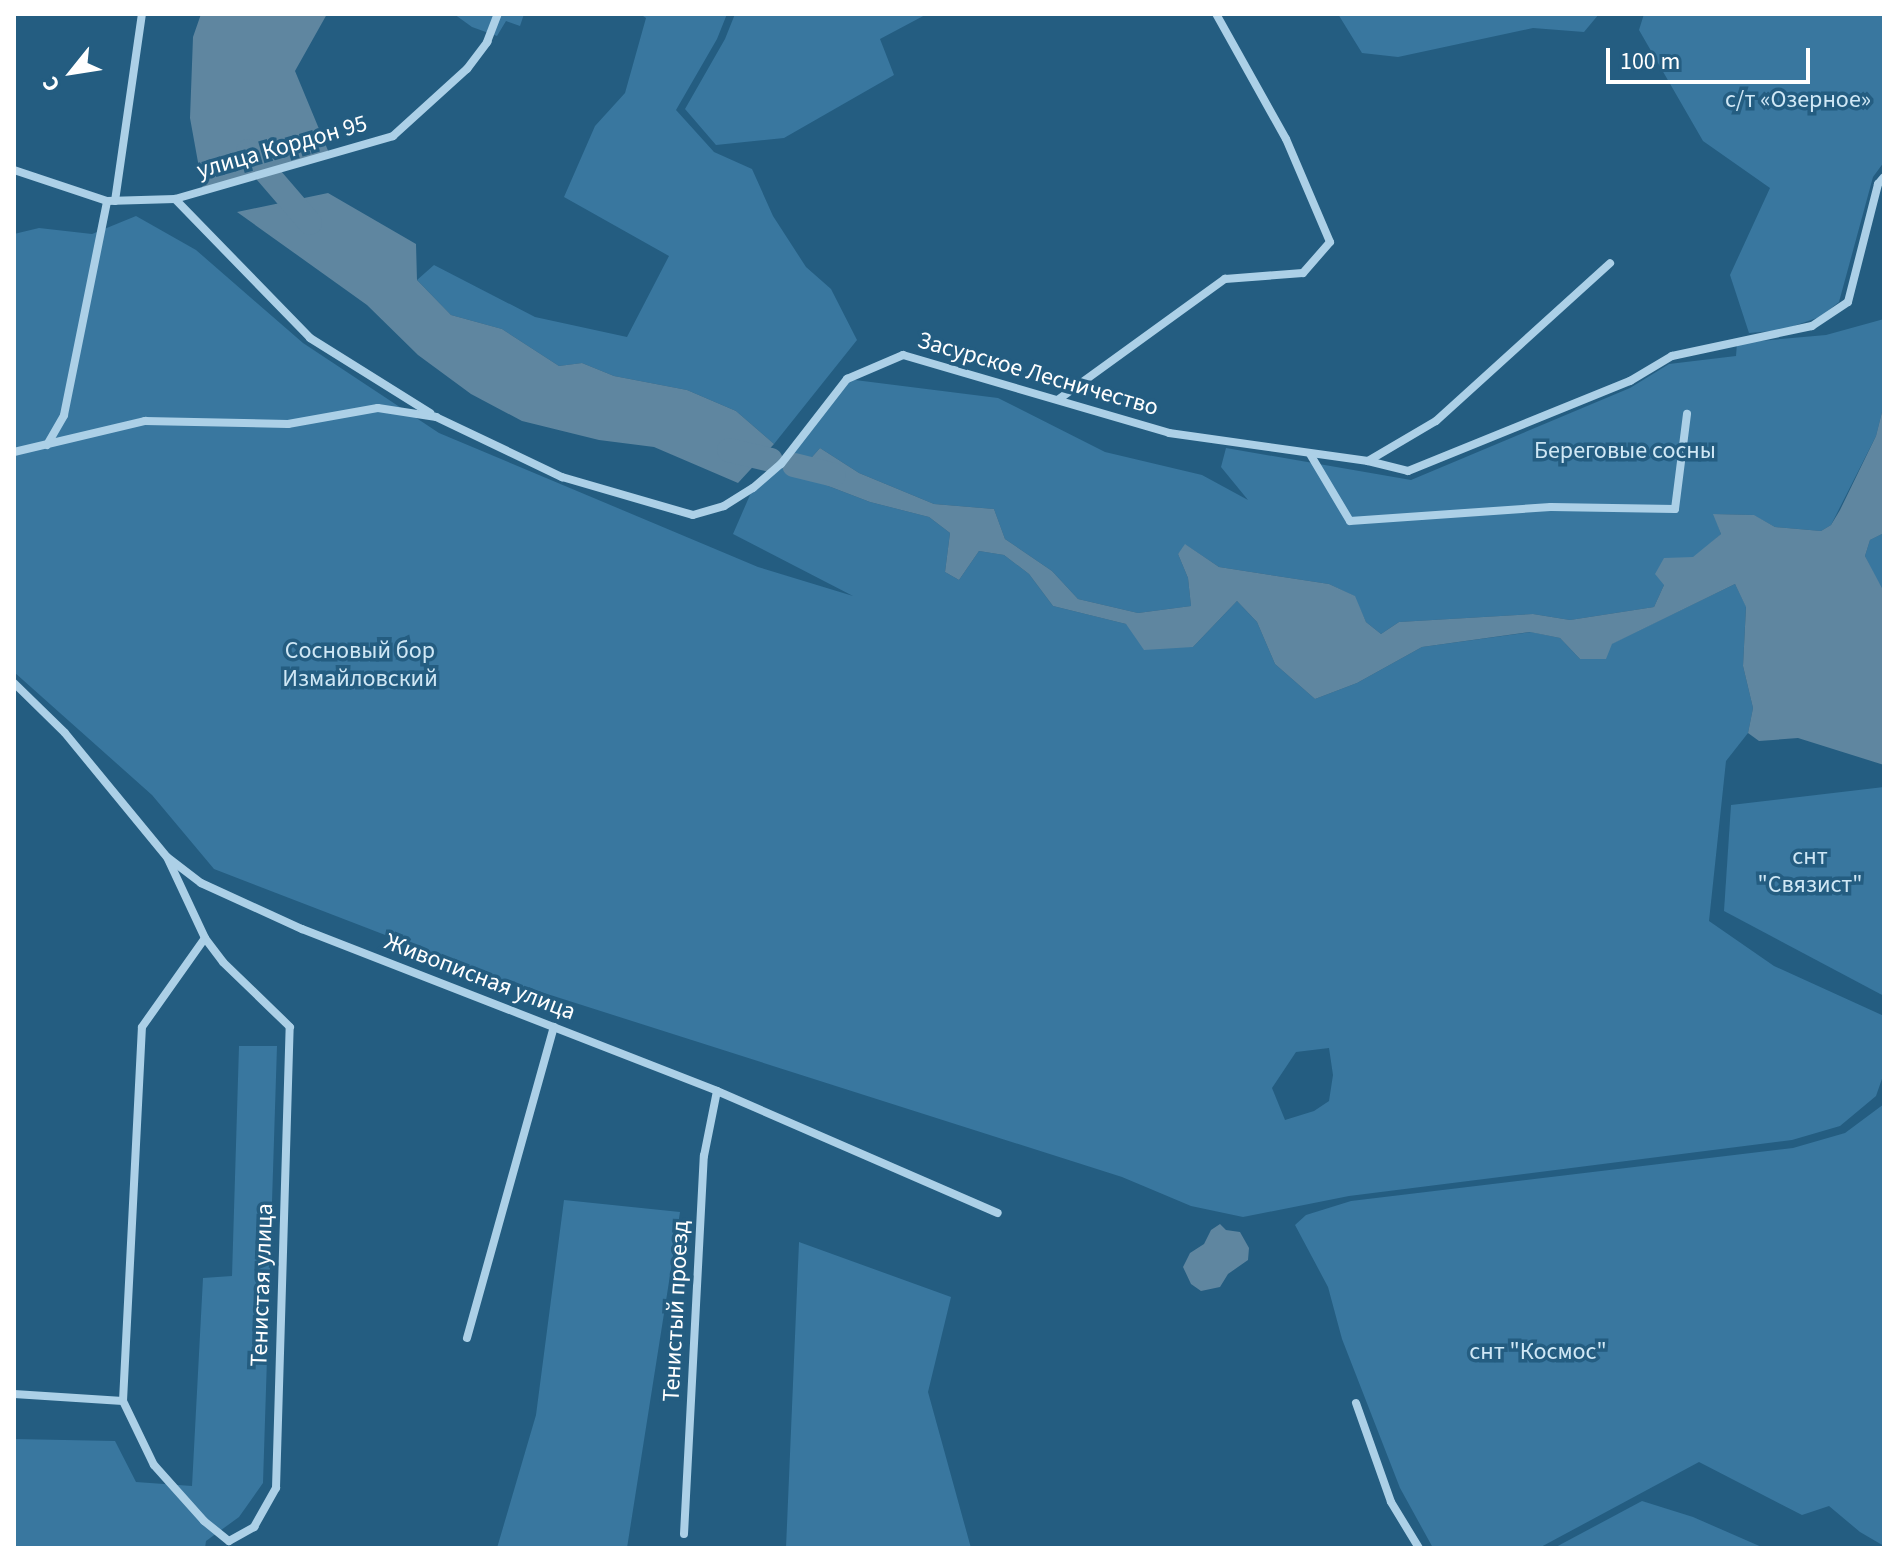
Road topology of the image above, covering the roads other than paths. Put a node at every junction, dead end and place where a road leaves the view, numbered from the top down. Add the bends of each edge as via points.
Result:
1 (142, 14) edge
2 (498, 14) edge
3 (1216, 14) edge
4 (14, 170) edge
5 (1884, 177) edge
6 (175, 199) junction
7 (111, 201) junction
8 (1610, 263) dead end
9 (1059, 399) junction
10 (1687, 414) dead end
11 (436, 417) junction
12 (47, 445) junction
13 (14, 452) edge
14 (1310, 454) junction
15 (1368, 461) junction
16 (14, 683) edge
17 (167, 857) junction
18 (205, 938) junction
19 (554, 1027) junction
20 (717, 1091) junction
21 (998, 1213) dead end
22 (467, 1338) dead end
23 (14, 1394) edge
24 (123, 1401) junction
25 (1356, 1403) dead end
26 (684, 1534) dead end
27 (1419, 1548) edge

1 - 7 street
2 - 6 street, улица Кордон 95 via 487,42 467,69 393,136
3 - 9 street via 1286,139 1330,242 1303,273 1225,279
4 - 7 street, улица Кордон 95
5 - 15 street, Засурское Лесничество via 1848,302 1812,326 1672,356 1630,381 1408,471
6 - 7 street, улица Кордон 95
6 - 11 street via 310,338
7 - 12 street via 64,415
8 - 15 street via 1436,421
9 - 11 street, Засурское Лесничество via 903,355 847,379 781,464 753,488 724,506 693,515 562,477
9 - 14 street, Засурское Лесничество via 1169,433
10 - 14 street via 1675,509 1551,507 1350,521
11 - 12 street, Засурское Лесничество via 378,408 288,424 145,421
12 - 13 street, Засурское Лесничество
14 - 15 street, Засурское Лесничество
16 - 17 street, Живописная улица via 65,733
17 - 18 street, Тенистая улица
17 - 19 street, Живописная улица via 201,883 302,929
18 - 24 street via 142,1027
18 - 24 street, Тенистая улица via 290,1027 276,1488 254,1527 229,1541 204,1521 154,1465
19 - 20 street, Живописная улица
19 - 22 street
20 - 21 street, Живописная улица
20 - 26 street, Тенистый проезд via 704,1156
23 - 24 street
25 - 27 street via 1391,1502

